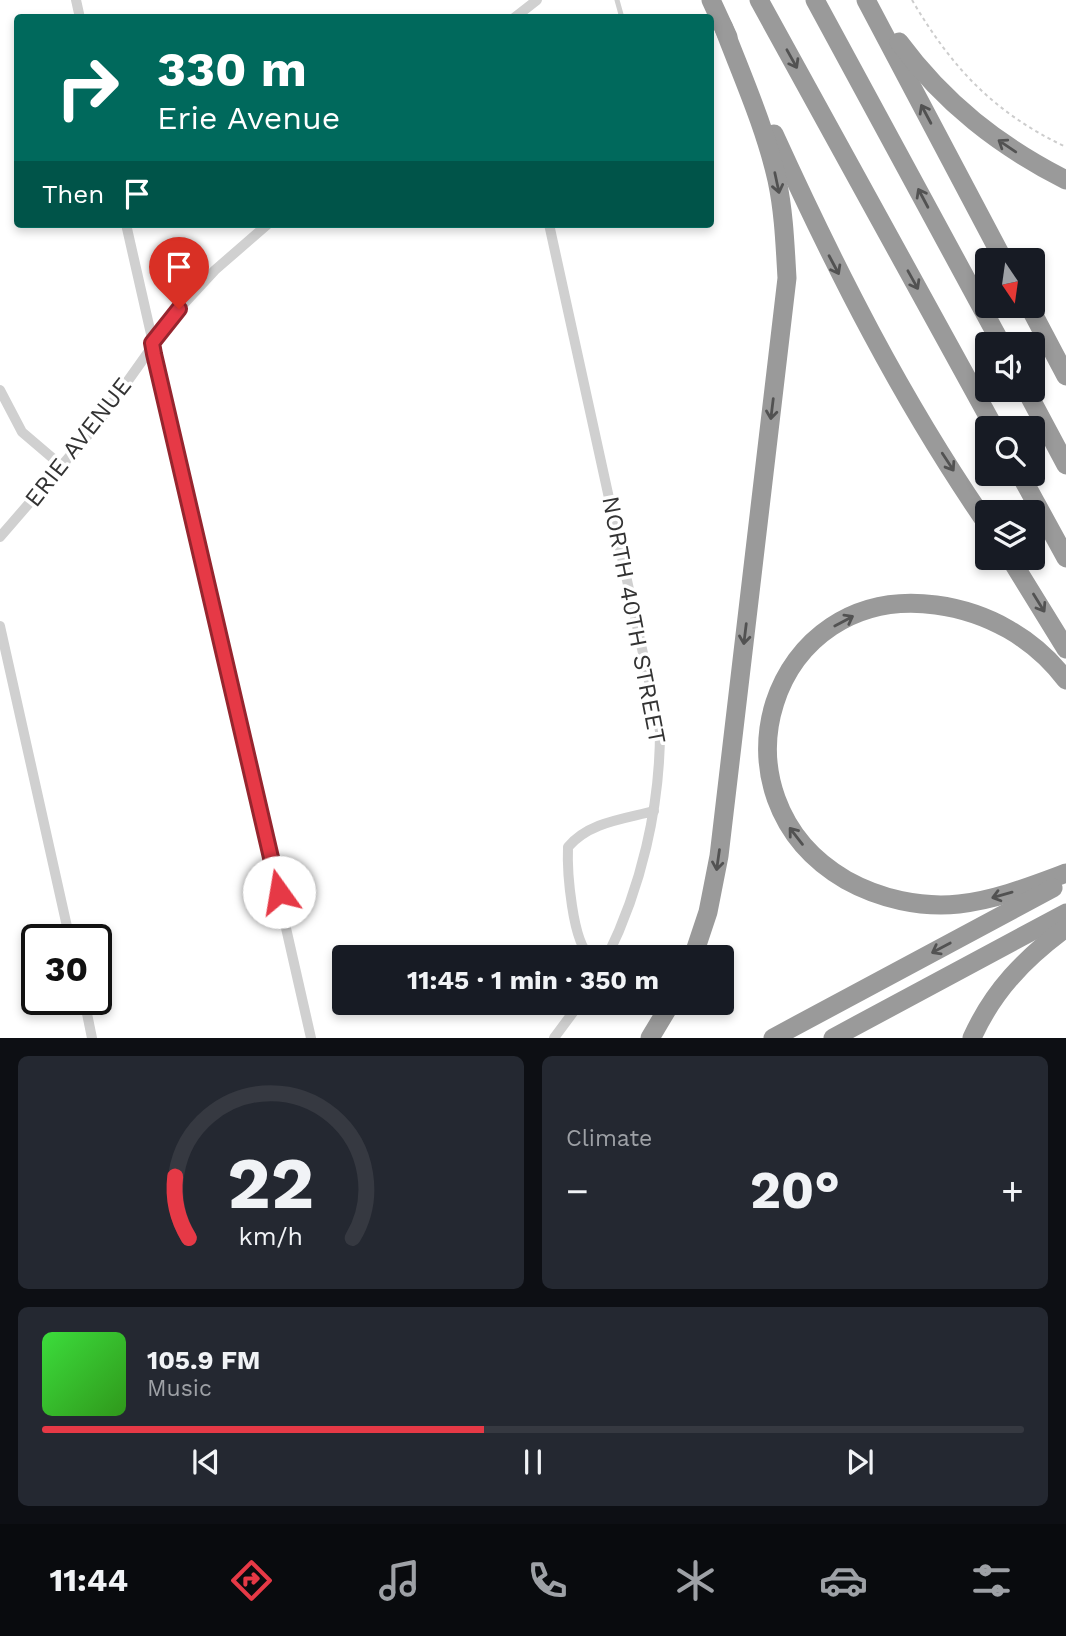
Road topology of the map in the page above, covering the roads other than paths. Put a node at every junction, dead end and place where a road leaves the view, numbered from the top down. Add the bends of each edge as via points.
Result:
1 (537, 0) edge
2 (711, 0) edge
3 (758, 0) edge
4 (815, 0) edge
5 (867, 0) edge
6 (519, 14) edge
7 (723, 26) junction
8 (1066, 180) edge
9 (127, 228) edge
10 (264, 228) edge
11 (550, 228) edge
12 (997, 248) edge
13 (1035, 318) edge
14 (995, 332) edge
15 (152, 343) junction
16 (1066, 376) edge
17 (0, 390) edge
18 (1032, 402) edge
19 (988, 416) edge
20 (1066, 465) edge
21 (63, 467) junction
22 (1027, 486) edge
23 (975, 505) edge
24 (0, 537) edge
25 (1066, 558) edge
26 (1017, 570) edge
27 (0, 626) edge
28 (1066, 649) edge
29 (1066, 680) edge
30 (654, 811) junction
31 (1066, 873) edge
32 (1066, 881) edge
33 (1066, 914) edge
34 (66, 924) edge
35 (1066, 928) edge
36 (582, 945) edge
37 (612, 945) edge
38 (697, 945) edge
39 (87, 1015) edge
40 (571, 1015) edge
41 (664, 1015) edge
42 (92, 1038) edge
43 (311, 1038) edge
44 (554, 1038) edge
45 (650, 1038) edge
46 (774, 1038) edge
47 (833, 1038) edge
48 (972, 1038) edge

1 - 6 street
2 - 7 highway
3 -> 19 highway
14 -> 4 highway
8 -> 5 highway via 1009,149 954,105
12 -> 5 highway
7 -> 23 highway via 827,251 887,366
7 -> 38 highway via 777,179 787,278 719,856
9 - 15 street
10 - 15 street, ERIE AVENUE via 199,286
11 - 30 street, NORTH 40TH STREET via 660,731
13 - 16 highway
15 - 21 street, ERIE AVENUE
15 - 43 street
17 - 21 street via 22,432
18 - 20 highway
21 - 24 street, ERIE AVENUE
22 - 25 highway
26 -> 28 highway
27 - 34 street
31 -> 29 highway via 1017,891 958,904 907,902 856,886 810,853 791,830 775,798 766,749 778,690 791,667 831,627 876,607 934,605 991,620 1032,644
30 - 36 street via 605,823 583,833 568,847
30 - 37 street, NORTH 40TH STREET
32 -> 46 highway
33 - 47 highway
35 - 48 highway via 1008,978
39 - 42 street
40 - 44 street
41 - 45 highway

